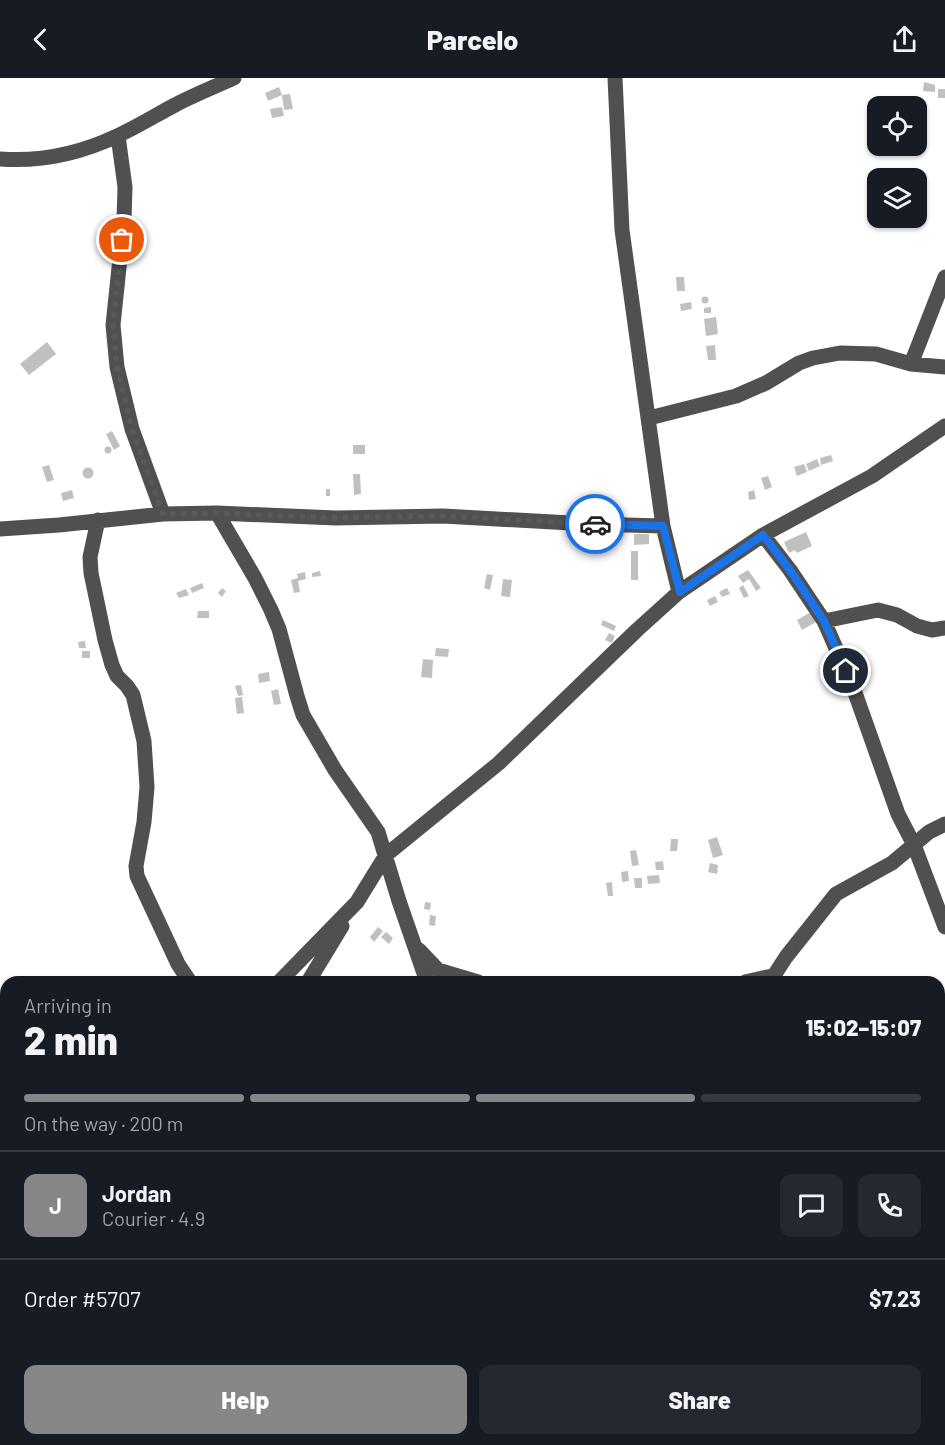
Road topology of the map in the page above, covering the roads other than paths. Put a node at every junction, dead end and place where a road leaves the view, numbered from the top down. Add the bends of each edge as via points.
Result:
1 (234, 78) edge
2 (615, 78) edge
3 (118, 136) junction
4 (0, 159) edge
5 (945, 278) edge
6 (911, 363) junction
7 (945, 367) edge
8 (649, 418) junction
9 (945, 426) edge
10 (217, 513) junction
11 (163, 514) junction
12 (98, 520) junction
13 (663, 526) junction
14 (0, 528) edge
15 (763, 535) junction
16 (680, 592) junction
17 (824, 621) junction
18 (945, 628) edge
19 (945, 824) edge
20 (914, 845) junction
21 (386, 855) junction
22 (357, 902) junction
23 (945, 927) edge
24 (416, 948) junction
25 (186, 976) edge
26 (285, 976) edge
27 (312, 976) edge
28 (425, 976) edge
29 (458, 976) edge
30 (770, 976) edge

1 - 3 street
2 - 8 street via 622,230
3 - 4 street via 67,153 26,160
3 - 11 street via 125,187 113,326 117,367 132,429
5 - 6 street
6 - 7 street
6 - 8 street via 866,353 813,358 736,396
8 - 13 street
9 - 15 street via 872,476
10 - 11 street
10 - 13 street via 336,518 443,516
10 - 21 street via 271,610 303,715 378,832
11 - 12 street
12 - 14 street
12 - 25 street via 90,556 93,586 112,665 133,695 144,741 147,787 136,870
13 - 16 street
15 - 16 street
15 - 17 street
16 - 21 street via 499,763
17 - 18 street via 878,610 923,628
17 - 20 street via 853,687 898,814
19 - 20 street
20 - 23 street
20 - 30 street via 892,863 836,894
21 - 22 street
21 - 24 street
22 - 26 street
22 - 27 street
24 - 28 street
24 - 29 street via 438,970

